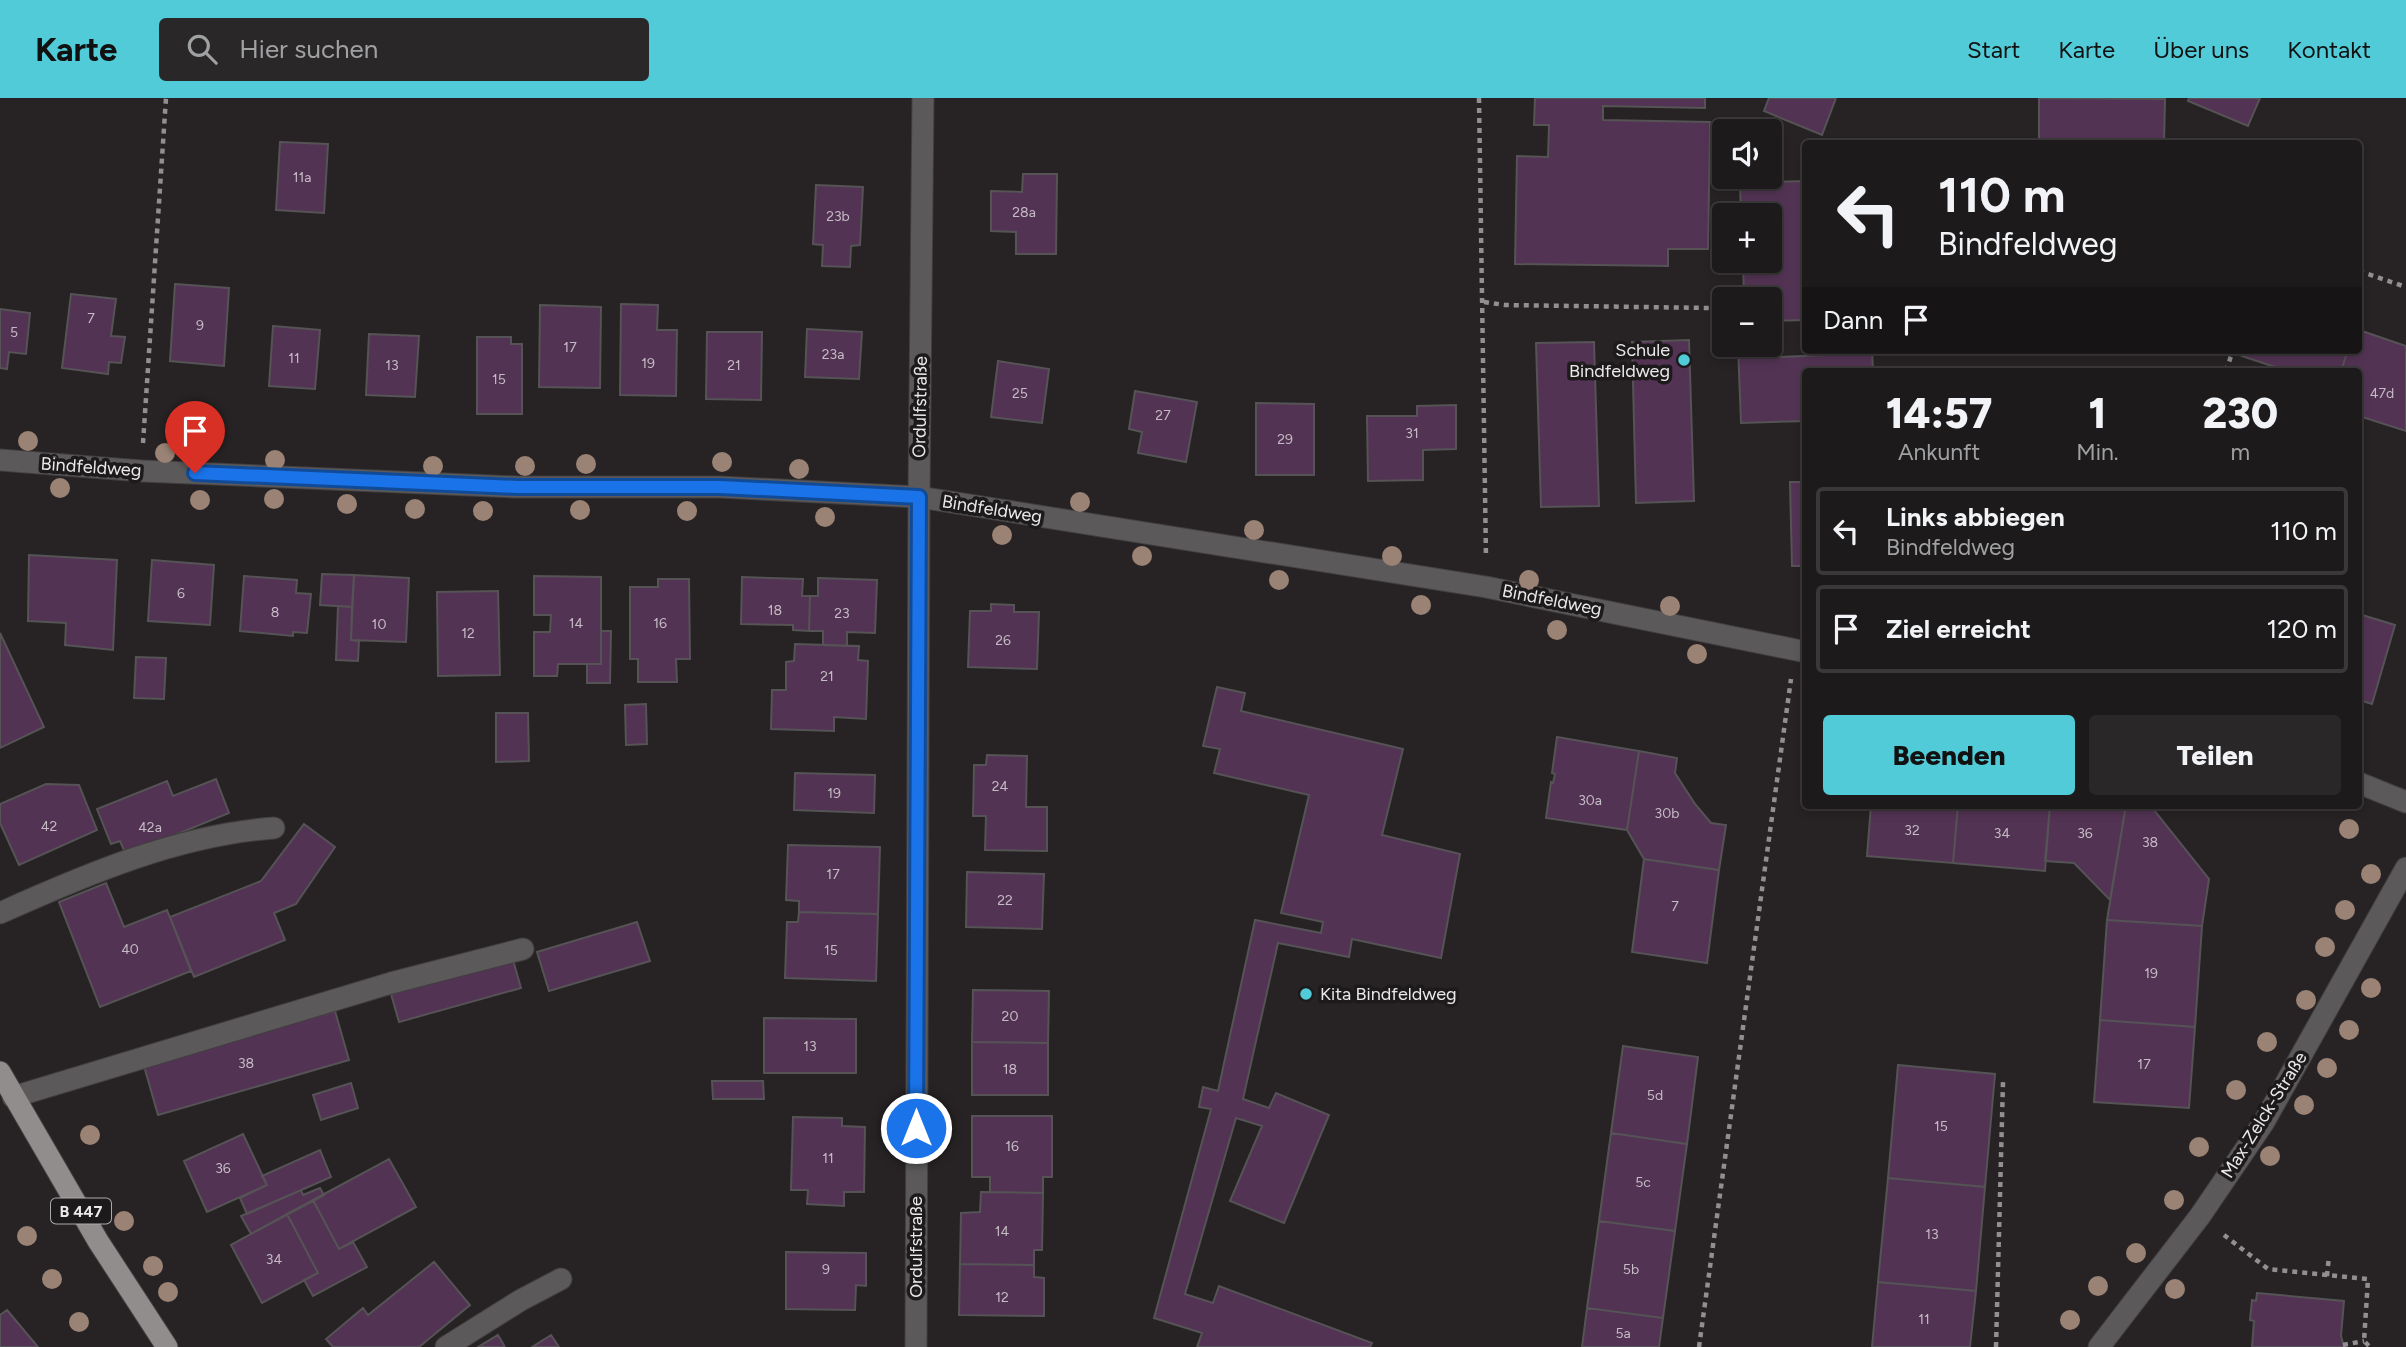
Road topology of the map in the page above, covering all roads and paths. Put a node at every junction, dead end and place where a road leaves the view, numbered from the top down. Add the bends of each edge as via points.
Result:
1 (166, 98) edge
2 (923, 98) edge
3 (1479, 98) edge
4 (2362, 272) edge
5 (2406, 287) edge
6 (1484, 302) junction
7 (1711, 308) dead end
8 (0, 460) edge
9 (142, 471) junction
10 (919, 497) junction
11 (1486, 587) junction
12 (1799, 660) edge
13 (2362, 784) edge
14 (2406, 802) edge
15 (274, 828) dead end
16 (2406, 868) edge
17 (0, 913) edge
18 (523, 949) dead end
19 (0, 1072) edge
20 (2003, 1082) dead end
21 (13, 1097) junction
22 (2200, 1216) junction
23 (2329, 1256) dead end
24 (2327, 1276) junction
25 (561, 1279) dead end
26 (2364, 1341) junction
27 (2343, 1345) edge
28 (167, 1347) edge
29 (446, 1347) edge
30 (916, 1347) edge
31 (1699, 1347) edge
32 (1996, 1347) edge
33 (2099, 1347) edge
34 (2370, 1347) edge

1 - 9 path
2 - 10 street, Ordulfstraße
3 - 6 path
4 - 5 path
6 - 7 path
6 - 11 path
8 - 9 street, Bindfeldweg
9 - 10 street, Bindfeldweg
10 - 11 street, Bindfeldweg
10 - 30 street, Ordulfstraße
11 - 12 street, Bindfeldweg
12 - 31 path
13 - 14 street
15 - 17 street via 242,830 150,854 69,882
16 - 22 street, Max-Zelck-Straße via 2264,1122
18 - 21 street via 391,983
19 - 21 main road, B 447
20 - 32 path
21 - 28 main road, B 447
22 - 24 path via 2268,1269
22 - 33 street, Max-Zelck-Straße
23 - 24 path
24 - 26 path via 2368,1279
25 - 29 street
26 - 27 path
26 - 34 path

